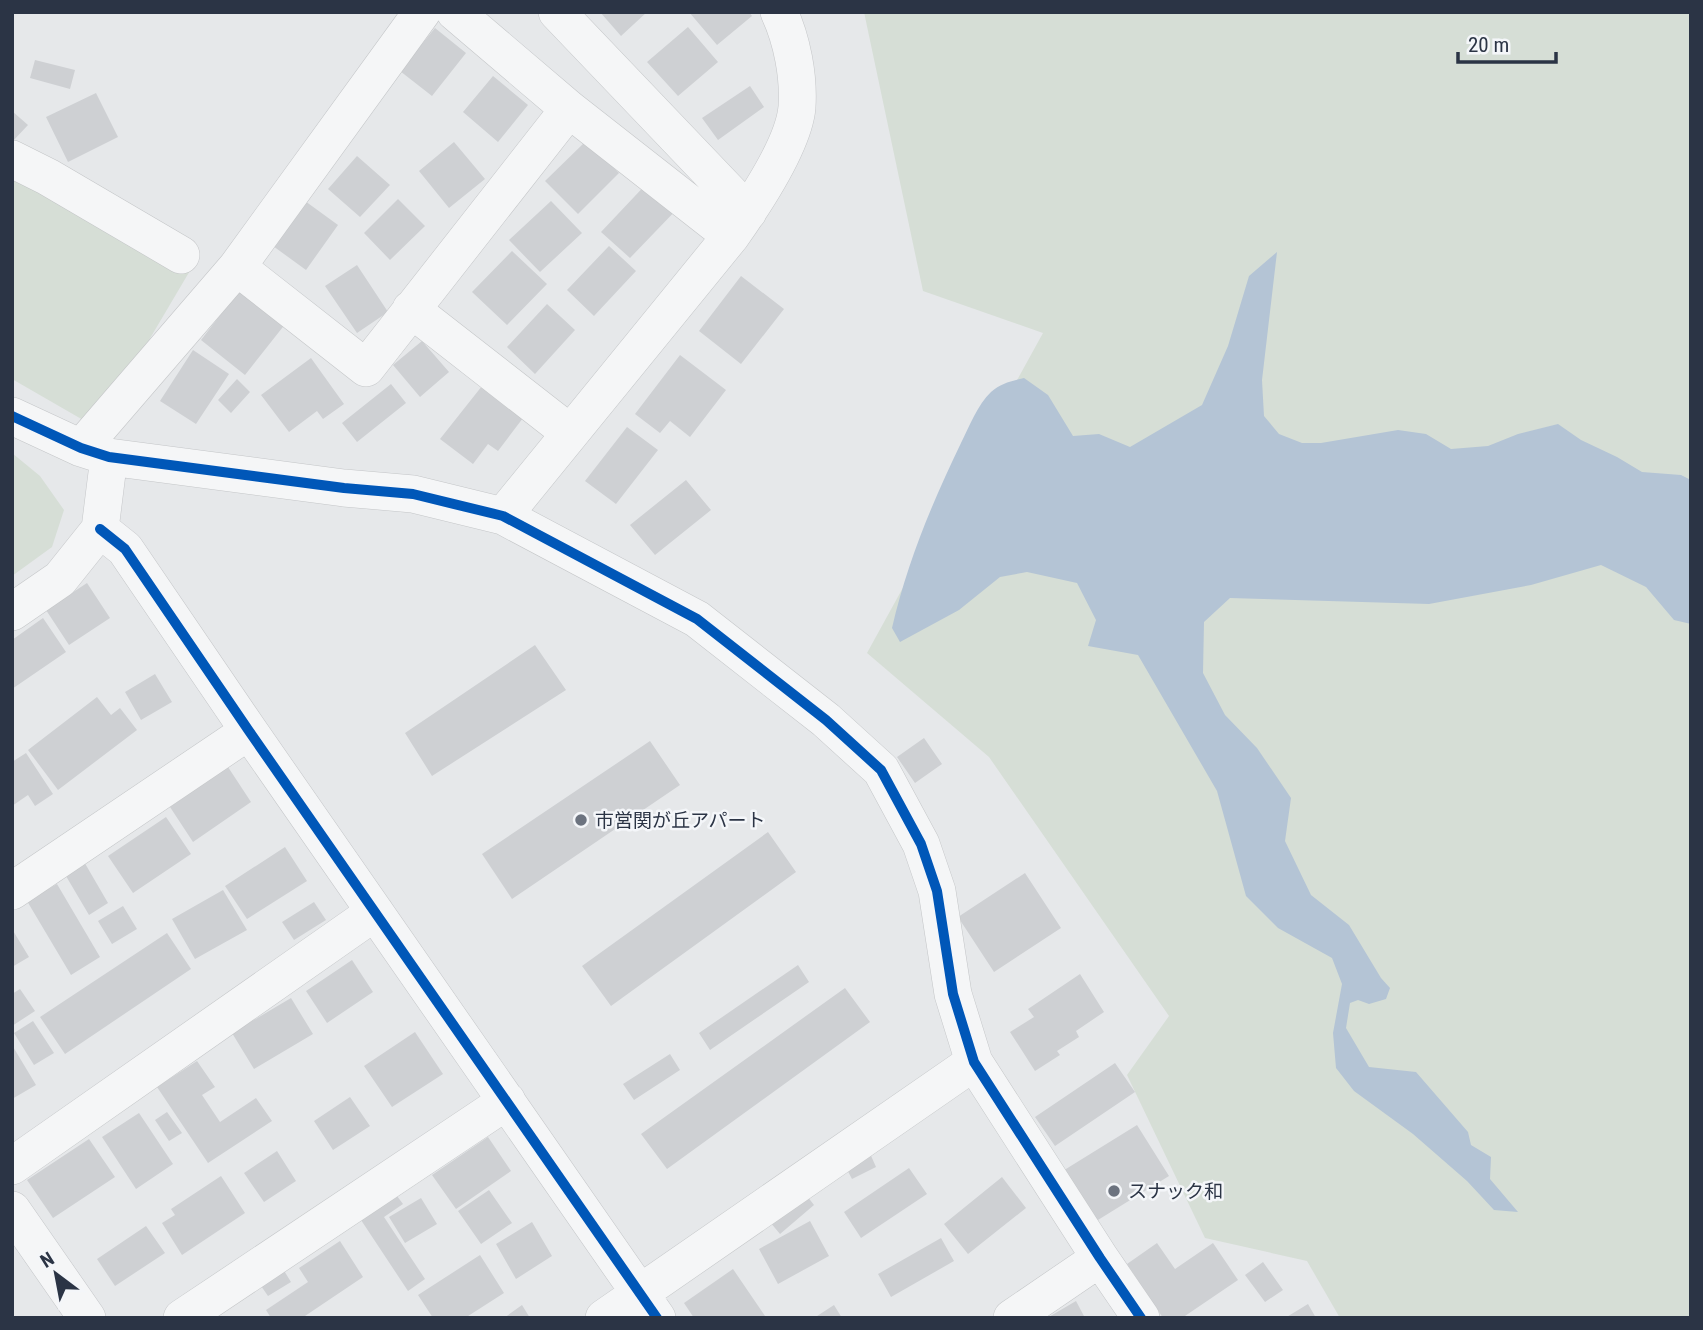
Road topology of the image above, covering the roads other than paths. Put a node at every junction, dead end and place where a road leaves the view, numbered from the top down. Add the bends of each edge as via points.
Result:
1 (422, 12) edge
2 (455, 12) edge
3 (557, 12) edge
4 (779, 12) edge
5 (569, 110) junction
6 (12, 159) edge
7 (740, 224) junction
8 (181, 255) dead end
9 (237, 267) junction
10 (411, 309) junction
11 (12, 416) edge
12 (570, 433) junction
13 (95, 453) junction
14 (503, 516) junction
15 (100, 529) junction
16 (12, 612) edge
17 (249, 731) junction
18 (12, 891) edge
19 (375, 912) junction
20 (974, 1062) junction
21 (507, 1101) junction
22 (12, 1166) edge
23 (12, 1210) edge
24 (1100, 1258) junction
25 (649, 1305) edge
26 (88, 1318) edge
27 (182, 1318) edge
28 (604, 1318) edge
29 (1012, 1318) edge
30 (1141, 1318) edge

1 - 9 street
2 - 5 street
3 - 7 street
4 - 7 street via 795,65 797,108 789,138
5 - 7 street
5 - 10 street
6 - 8 street
7 - 12 street
9 - 10 street via 366,368
9 - 13 street
10 - 12 street
11 - 13 street
12 - 14 street
13 - 14 street via 413,494
13 - 15 street
14 - 20 street via 697,619 826,720 881,770 921,844 937,891 953,995
15 - 16 street via 60,579
15 - 17 street via 125,549
17 - 18 street
17 - 19 street
19 - 21 street
19 - 22 street
20 - 24 street
20 - 25 street
21 - 25 street
21 - 27 street
23 - 26 street
24 - 29 street
24 - 30 street
25 - 28 street

